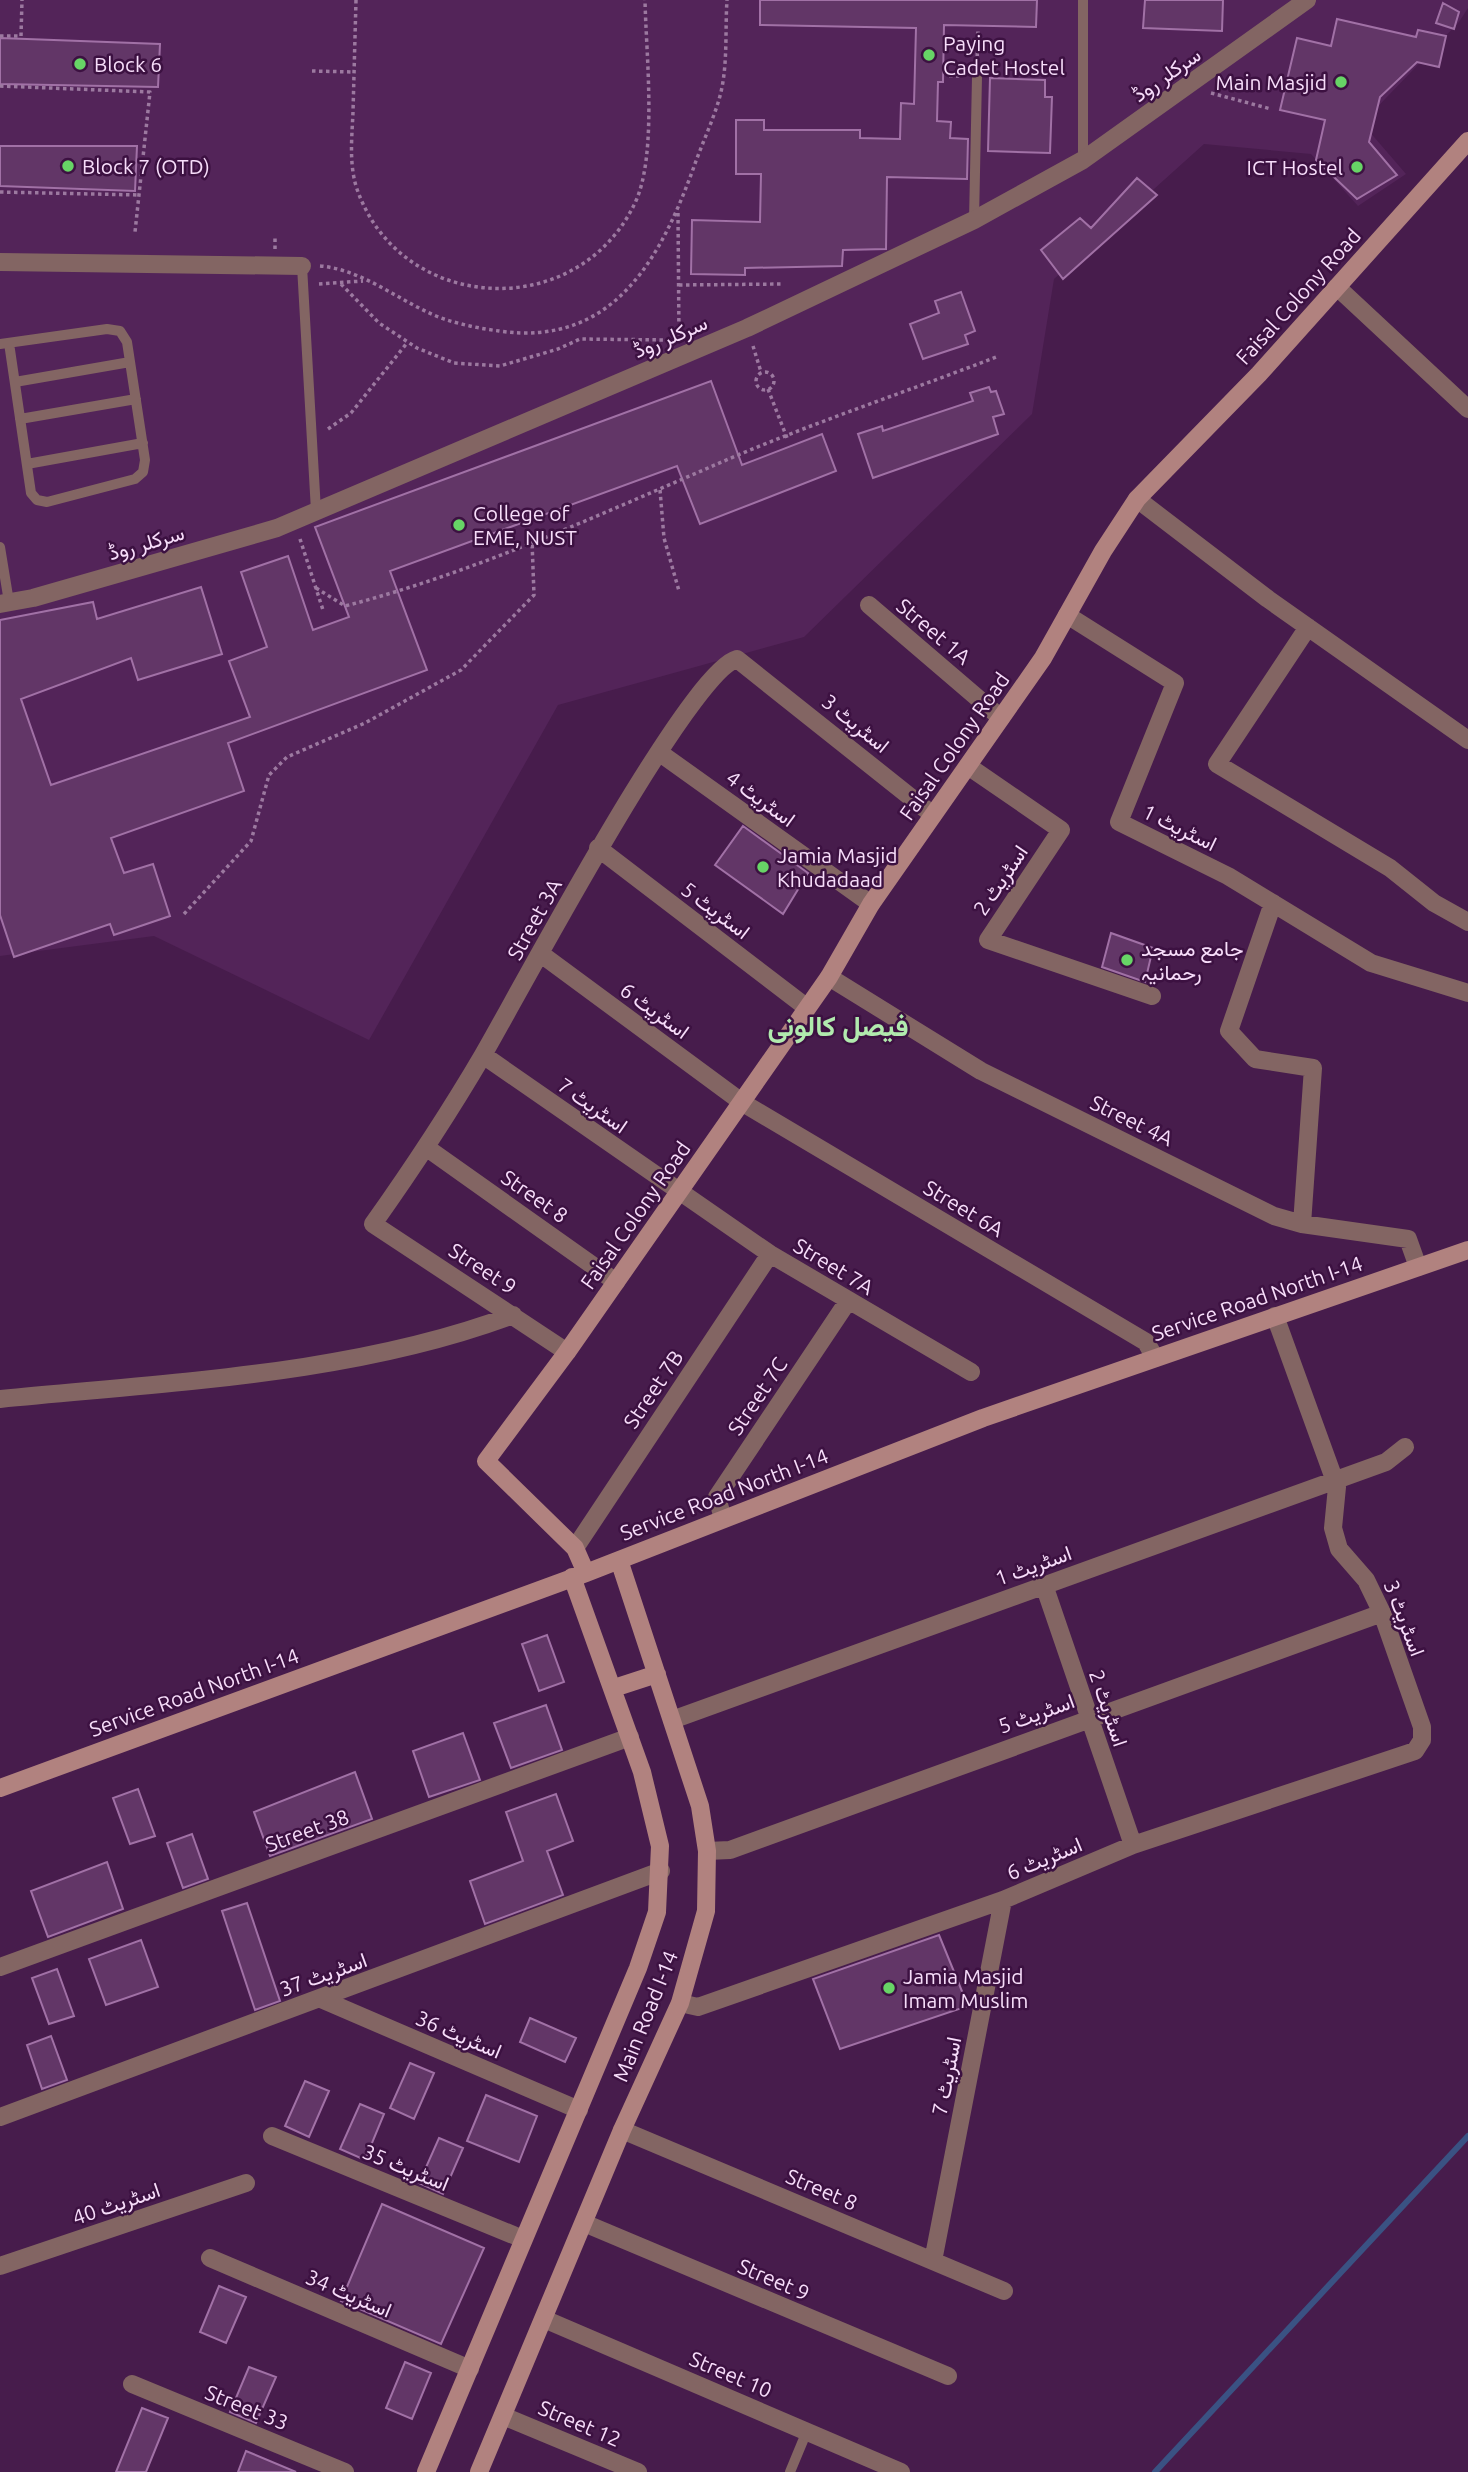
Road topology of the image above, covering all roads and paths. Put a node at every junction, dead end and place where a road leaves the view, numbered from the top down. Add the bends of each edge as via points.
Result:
1 (22, 0) edge
2 (356, 0) edge
3 (645, 0) edge
4 (727, 0) edge
5 (1083, 0) edge
6 (1307, 0) edge
7 (0, 36) edge
8 (312, 71) dead end
9 (354, 72) junction
10 (977, 77) dead end
11 (0, 86) edge
12 (1188, 87) junction
13 (1271, 109) dead end
14 (1468, 141) edge
15 (1083, 160) junction
16 (0, 192) edge
17 (139, 195) junction
18 (678, 211) junction
19 (974, 220) junction
20 (135, 232) dead end
21 (0, 262) edge
22 (302, 275) junction
23 (366, 281) junction
24 (341, 284) junction
25 (783, 284) dead end
26 (679, 285) junction
27 (1337, 287) junction
28 (747, 328) junction
29 (407, 342) junction
30 (4, 344) edge
31 (680, 348) junction
32 (996, 357) dead end
33 (130, 362) junction
34 (761, 372) junction
35 (15, 382) junction
36 (768, 389) junction
37 (136, 399) junction
38 (1468, 409) edge
39 (20, 419) junction
40 (787, 438) junction
41 (311, 440) junction
42 (143, 443) junction
43 (27, 464) junction
44 (660, 490) junction
45 (1137, 499) junction
46 (316, 511) junction
47 (294, 520) junction
48 (532, 541) junction
49 (0, 547) edge
50 (316, 589) junction
51 (679, 591) dead end
52 (4, 603) edge
53 (869, 605) dead end
54 (323, 610) dead end
55 (1067, 615) junction
56 (1308, 627) junction
57 (750, 667) joint
58 (1001, 718) junction
59 (1468, 740) edge
60 (660, 753) junction
61 (968, 766) junction
62 (933, 815) junction
63 (598, 848) junction
64 (1273, 903) junction
65 (871, 904) junction
66 (184, 914) dead end
67 (1468, 922) edge
68 (541, 954) junction
69 (829, 977) junction
70 (1468, 993) edge
71 (1152, 996) dead end
72 (806, 1007) junction
73 (483, 1055) junction
74 (743, 1103) junction
75 (427, 1148) junction
76 (677, 1193) junction
77 (373, 1224) joint
78 (1302, 1224) junction
79 (1468, 1250) edge
80 (770, 1254) junction
81 (1418, 1267) junction
82 (617, 1282) junction
83 (848, 1301) junction
84 (513, 1315) junction
85 (1275, 1316) junction
86 (567, 1352) junction
87 (1155, 1358) junction
88 (971, 1372) dead end
89 (0, 1399) edge
90 (1405, 1447) dead end
91 (1333, 1480) junction
92 (723, 1518) junction
93 (575, 1548) junction
94 (619, 1560) junction
95 (579, 1575) junction
96 (1044, 1585) junction
97 (1382, 1613) junction
98 (657, 1674) junction
99 (614, 1688) junction
100 (1087, 1718) junction
101 (672, 1720) junction
102 (630, 1737) junction
103 (1422, 1740) joint
104 (0, 1788) edge
105 (1133, 1845) junction
106 (707, 1851) junction
107 (661, 1871) junction
108 (1003, 1900) junction
109 (0, 1967) edge
110 (321, 1999) junction
111 (680, 2003) junction
112 (579, 2110) junction
113 (0, 2117) edge
114 (622, 2130) junction
115 (272, 2136) dead end
116 (246, 2183) dead end
117 (584, 2224) junction
118 (523, 2239) junction
119 (210, 2258) dead end
120 (933, 2261) junction
121 (0, 2266) edge
122 (1004, 2291) dead end
123 (544, 2319) junction
124 (470, 2369) junction
125 (947, 2376) dead end
126 (132, 2384) dead end
127 (503, 2416) junction
128 (807, 2431) junction
129 (345, 2472) edge
130 (426, 2472) edge
131 (479, 2472) edge
132 (638, 2472) edge
133 (790, 2472) edge
134 (901, 2472) edge

1 - 7 path via 20,36
2 - 9 path
3 - 9 path via 648,162 643,184 624,224 594,257 534,286 467,286 425,270 390,243 365,206 351,164
4 - 18 path via 721,94
5 - 15 lane
6 - 12 street, سرکلر روڈ
8 - 9 path
10 - 19 lane
11 - 17 path via 150,92
12 - 13 path
12 - 15 street, سرکلر روڈ
14 - 27 main road, Faisal Colony Road
15 - 19 street, سرکلر روڈ
16 - 17 path
17 - 20 path
18 - 23 path via 645,271 617,301 575,325 540,333 446,320
18 - 26 path
19 - 28 street, سرکلر روڈ
21 - 22 street
22 - 23 path via 340,269
22 - 24 path
22 - 41 lane
23 - 24 path
24 - 29 path via 379,323
25 - 26 path
26 - 31 path
27 - 38 street
27 - 45 main road, Faisal Colony Road
28 - 31 street, سرکلر روڈ
28 - 34 path
29 - 31 path via 454,363 500,366 580,339
29 - 41 path via 351,413
30 - 33 lane via 107,328 120,331
30 - 35 lane
31 - 46 street, سرکلر روڈ
32 - 40 path
33 - 35 lane
33 - 37 lane
34 - 36 path via 773,378
34 - 36 path via 756,384
35 - 39 lane
36 - 40 path
37 - 39 lane
37 - 42 lane
39 - 43 lane
40 - 44 path
41 - 46 lane
42 - 43 lane
42 - 43 lane via 144,472 135,479 47,502 37,500 31,492
44 - 48 path
44 - 51 path via 664,538
45 - 55 main road, Faisal Colony Road
45 - 56 street
46 - 47 street, سرکلر روڈ
47 - 50 path
47 - 52 street, سرکلر روڈ
48 - 50 path via 399,592 345,606
48 - 66 path via 534,595 461,670 429,691 287,757 269,775 251,841
49 - 52 lane
50 - 54 path
53 - 58 street, Street 1A
55 - 58 main road, Faisal Colony Road via 1044,658
55 - 64 street, اسٹریٹ 1 via 1175,682 1119,822
56 - 59 street
56 - 67 street via 1217,764 1390,868 1434,903
57 - 60 street, Street 3A via 737,659 719,668
57 - 62 street, اسٹریٹ 3
58 - 61 main road, Faisal Colony Road
60 - 63 street, Street 3A
60 - 65 street, اسٹریٹ 4
61 - 62 main road, Faisal Colony Road
61 - 71 street, اسٹریٹ 2 via 1061,830 988,940
62 - 65 main road, Faisal Colony Road
63 - 68 street, Street 3A
63 - 72 street, اسٹریٹ 5
64 - 70 street, اسٹریٹ 1 via 1371,963
64 - 78 street via 1229,1031 1255,1059 1313,1068
65 - 69 main road, Faisal Colony Road
68 - 73 street, Street 3A
68 - 74 street, اسٹریٹ 6
69 - 72 main road, Faisal Colony Road
69 - 78 street, Street 4A via 992,1077 1240,1200
72 - 74 main road, Faisal Colony Road
73 - 75 street, Street 3A
73 - 76 street, اسٹریٹ 7
74 - 76 main road, Faisal Colony Road
74 - 87 street, Street 6A via 1146,1342
75 - 77 street, Street 3A
75 - 82 street, Street 8
76 - 80 street, Street 7A
76 - 82 main road, Faisal Colony Road
77 - 84 street, Street 9
78 - 81 street, Street 4A via 1408,1239
79 - 81 main road, Service Road North I-14
80 - 83 street, Street 7A
80 - 93 street, Street 7B
81 - 85 main road, Service Road North I-14
82 - 86 main road, Faisal Colony Road
83 - 88 street, Street 7A
83 - 92 street, Street 7C via 717,1497
84 - 86 street, Street 9
84 - 89 street via 370,1355 227,1376
85 - 87 main road, Service Road North I-14
85 - 91 street, اسٹریٹ 3
86 - 93 main road, Faisal Colony Road via 486,1461
87 - 92 main road, Service Road North I-14
90 - 91 street, اسٹریٹ 1 via 1386,1462
91 - 96 street, اسٹریٹ 1
91 - 97 street, اسٹریٹ 3 via 1337,1487 1333,1528 1339,1549 1366,1580
92 - 94 main road, Service Road North I-14
93 - 95 main road, Faisal Colony Road
94 - 95 main road, Service Road North I-14
94 - 98 main road, Main Road I-14
95 - 99 main road, Main Road I-14
95 - 104 main road, Service Road North I-14
96 - 100 street, اسٹریٹ 2
96 - 101 street, اسٹریٹ 1
97 - 100 street, اسٹریٹ 5
97 - 103 street, اسٹریٹ 3 via 1422,1727
98 - 99 main road
98 - 101 main road, Main Road I-14
99 - 102 main road, Main Road I-14
100 - 105 street, اسٹریٹ 2
100 - 106 street, اسٹریٹ 5 via 730,1850
101 - 106 main road, Main Road I-14 via 700,1806
102 - 107 main road, Main Road I-14 via 650,1798
102 - 109 street, Street 38
103 - 105 street, اسٹریٹ 6 via 1415,1751
105 - 108 street, اسٹریٹ 6
106 - 111 main road, Main Road I-14 via 706,1911
107 - 110 street, اسٹریٹ 37
107 - 112 main road, Main Road I-14 via 657,1912 642,1957
108 - 111 street, اسٹریٹ 6 via 698,2007
108 - 120 street, اسٹریٹ 7
110 - 112 street, اسٹریٹ 36
110 - 113 street, اسٹریٹ 37
111 - 114 main road, Main Road I-14
112 - 118 main road, Main Road I-14
114 - 117 main road, Main Road I-14
114 - 120 street, Street 8
115 - 118 street, اسٹریٹ 35
116 - 121 street, اسٹریٹ 40
117 - 123 main road, Main Road I-14
117 - 125 street, Street 9
118 - 124 main road, Main Road I-14
119 - 124 street, اسٹریٹ 34
120 - 122 street, Street 8
123 - 127 main road, Main Road I-14
123 - 128 street, Street 10
124 - 130 main road, Main Road I-14
126 - 129 street, Street 33
127 - 131 main road, Main Road I-14
127 - 132 street, Street 12
128 - 133 lane
128 - 134 street, Street 10

